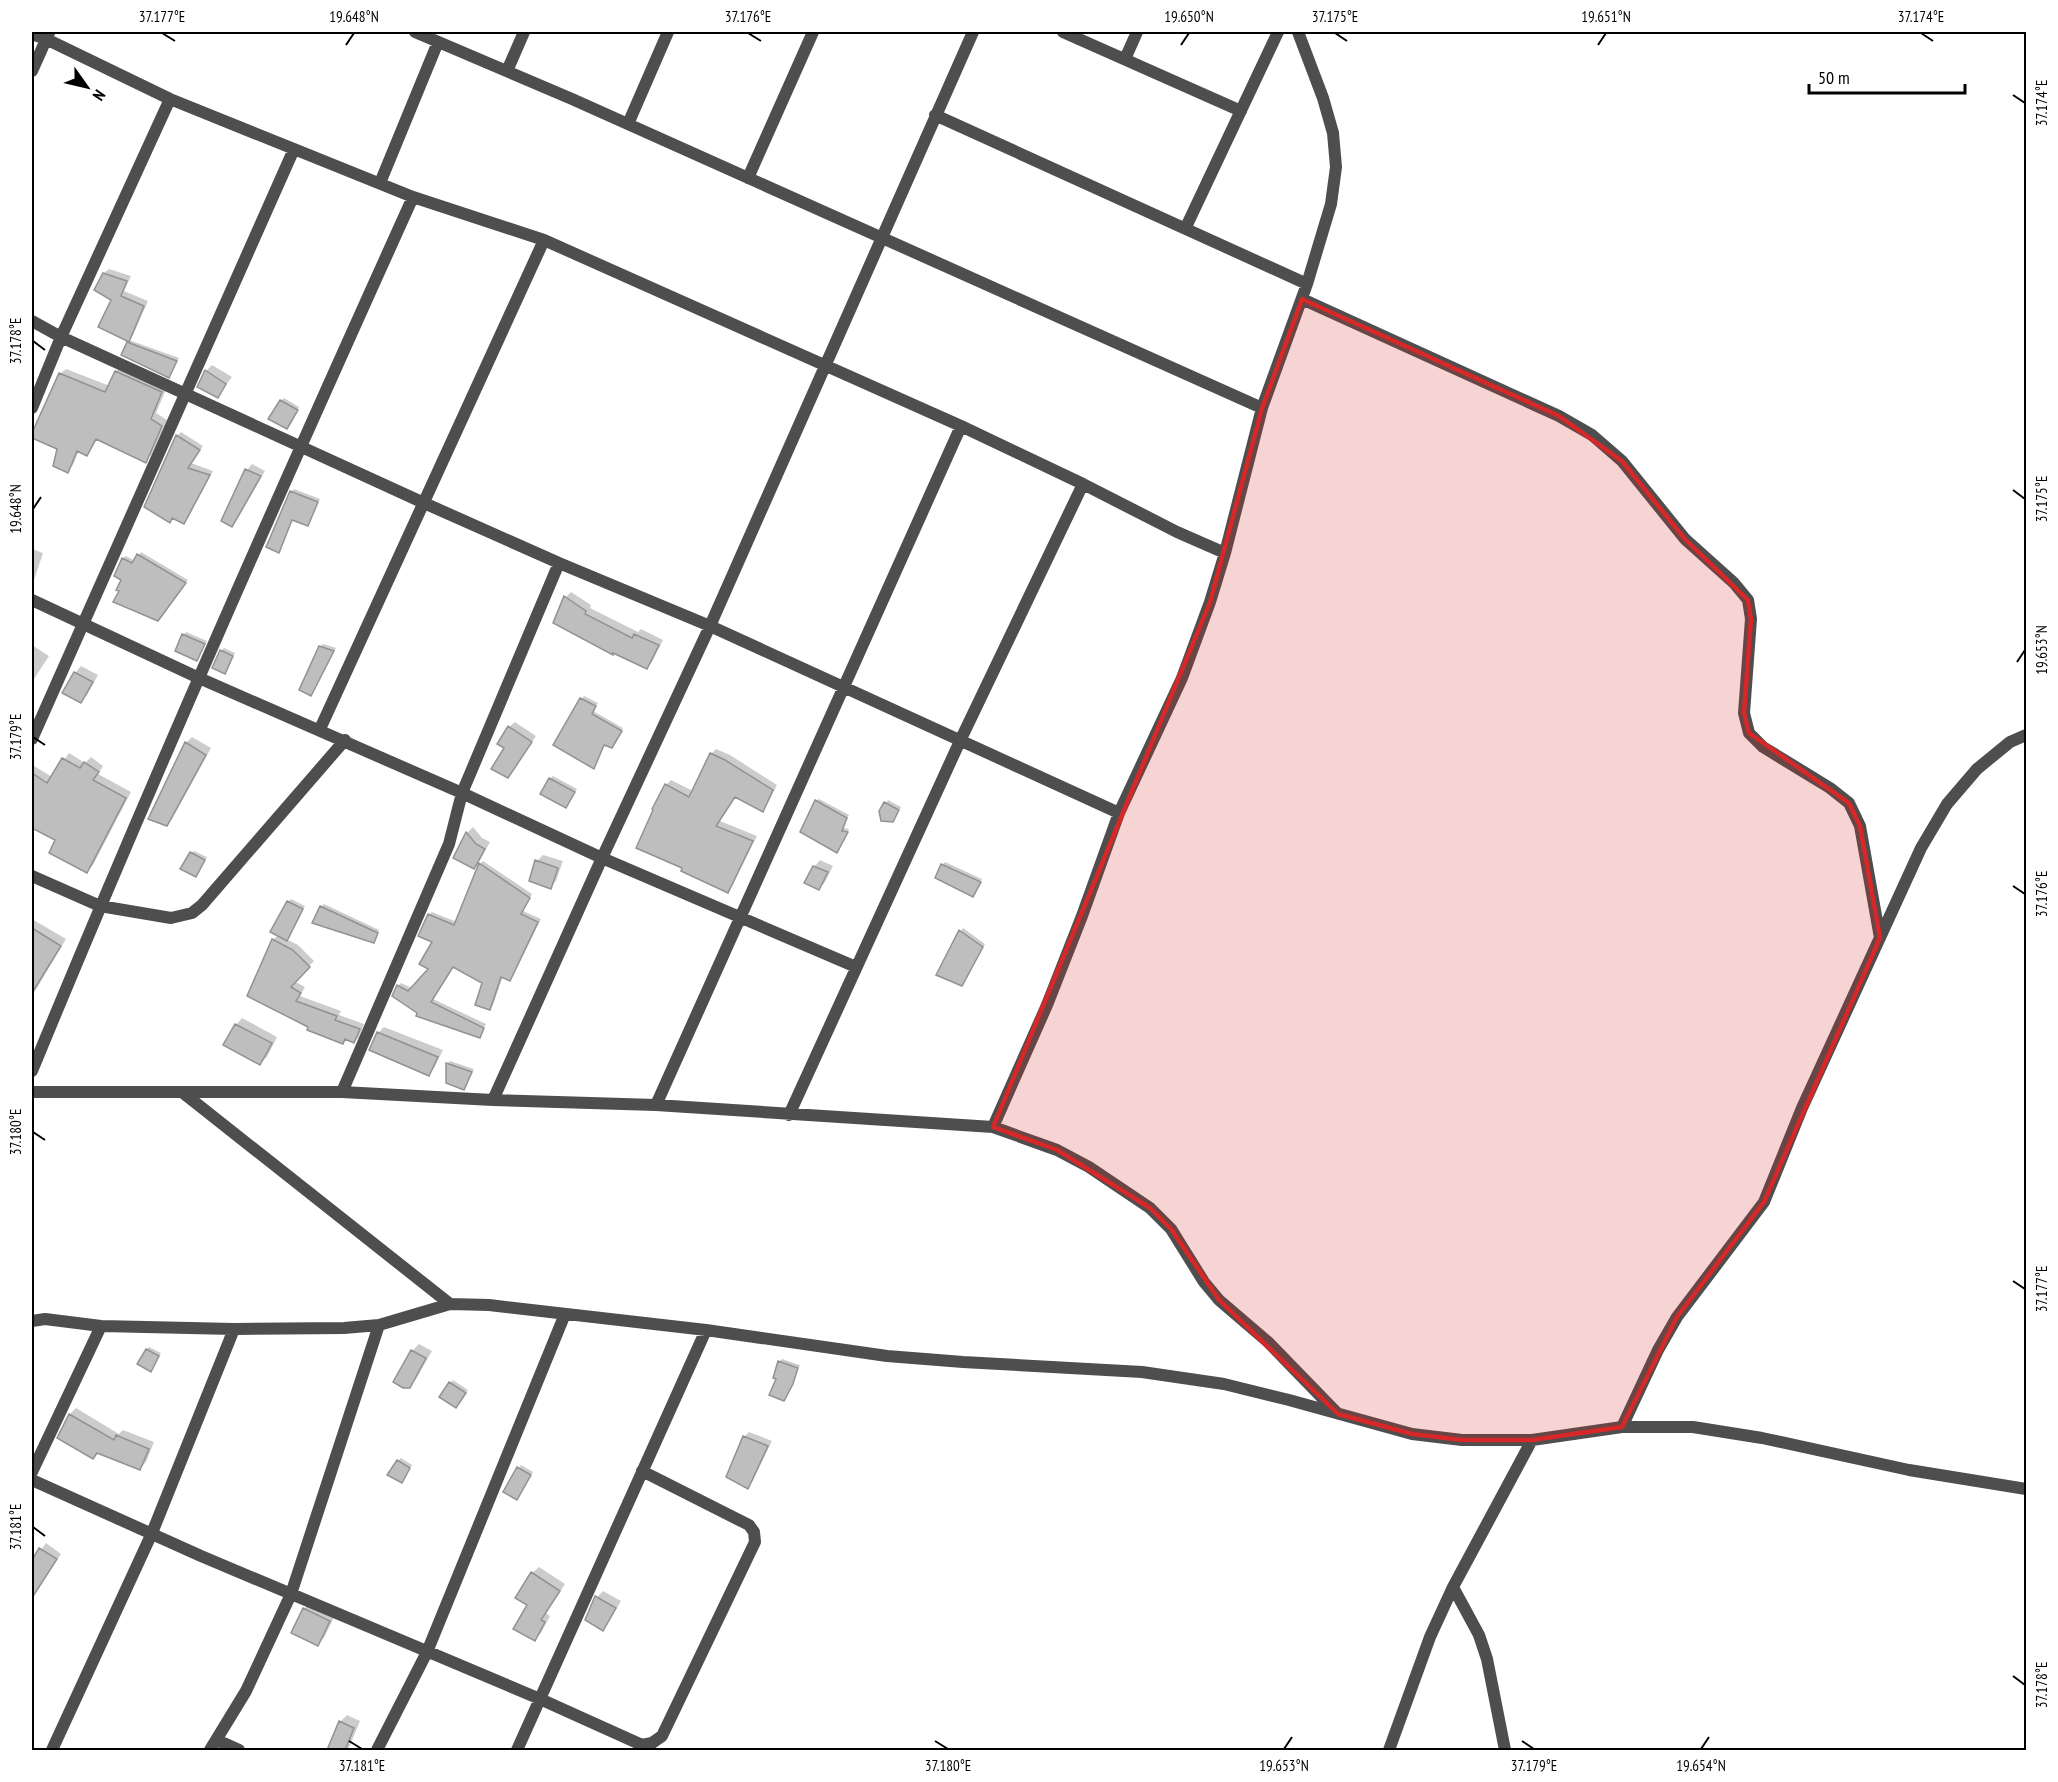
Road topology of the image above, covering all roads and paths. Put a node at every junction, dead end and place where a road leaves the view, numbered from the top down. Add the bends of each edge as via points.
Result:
1 (415, 32) edge
2 (524, 32) edge
3 (668, 32) edge
4 (813, 32) edge
5 (973, 32) edge
6 (1063, 32) edge
7 (1137, 32) edge
8 (1278, 32) edge
9 (1298, 32) edge
10 (32, 34) edge
11 (47, 35) edge
12 (438, 42) junction
13 (1125, 58) junction
14 (32, 71) edge
15 (507, 71) junction
16 (170, 99) junction
17 (1241, 111) junction
18 (935, 115) junction
19 (628, 124) junction
20 (294, 149) junction
21 (748, 178) junction
22 (380, 183) junction
23 (413, 197) junction
24 (1186, 227) junction
25 (883, 238) junction
26 (544, 240) junction
27 (1307, 284) junction
28 (1302, 299) junction
29 (32, 321) edge
30 (61, 337) junction
31 (825, 364) junction
32 (184, 393) junction
33 (32, 408) edge
34 (1262, 408) junction
35 (961, 426) junction
36 (300, 447) junction
37 (1083, 484) junction
38 (424, 503) junction
39 (1226, 553) junction
40 (559, 563) junction
41 (32, 600) edge
42 (82, 624) junction
43 (710, 626) junction
44 (199, 678) junction
45 (842, 686) junction
46 (320, 729) junction
47 (2026, 735) edge
48 (32, 739) edge
49 (345, 740) junction
50 (960, 741) junction
51 (462, 792) junction
52 (1119, 813) junction
53 (602, 858) junction
54 (32, 876) edge
55 (100, 906) junction
56 (740, 917) junction
57 (1880, 938) junction
58 (856, 967) junction
59 (32, 1071) edge
60 (32, 1092) edge
61 (182, 1092) junction
62 (342, 1092) junction
63 (493, 1100) junction
64 (656, 1106) junction
65 (789, 1116) junction
66 (993, 1127) junction
67 (450, 1304) junction
68 (32, 1312) edge
69 (565, 1314) junction
70 (45, 1319) junction
71 (32, 1321) edge
72 (379, 1325) junction
73 (101, 1326) junction
74 (234, 1329) junction
75 (706, 1330) junction
76 (1338, 1414) junction
77 (1622, 1427) junction
78 (1532, 1440) junction
79 (642, 1471) junction
80 (32, 1472) edge
81 (32, 1480) edge
82 (2026, 1489) edge
83 (152, 1533) junction
84 (1453, 1587) junction
85 (291, 1594) junction
86 (427, 1652) junction
87 (540, 1699) junction
88 (214, 1745) edge
89 (52, 1750) edge
90 (239, 1750) edge
91 (377, 1750) edge
92 (517, 1750) edge
93 (1389, 1750) edge
94 (1505, 1750) edge

1 - 12 street
2 - 15 street
3 - 19 street
4 - 21 street
5 - 18 street
6 - 13 street
7 - 13 street
8 - 17 street
9 - 27 street via 1326,107 1336,166 1331,204
10 - 11 street
11 - 14 street
11 - 16 street
12 - 15 street
12 - 22 street
13 - 17 street
15 - 19 street
16 - 20 street
16 - 30 street
17 - 24 street
18 - 24 street
18 - 25 street
19 - 21 street
20 - 22 street
20 - 32 street
21 - 25 street
22 - 23 street
23 - 26 street
23 - 36 street
24 - 27 street
25 - 31 street
25 - 34 street
26 - 31 street
26 - 38 street
27 - 28 street
28 - 34 street
28 - 57 street via 1559,416 1592,435 1622,461 1685,539 1734,583 1748,600 1751,619 1744,713 1749,733 1763,747 1849,803 1860,826
29 - 30 street
30 - 32 street
30 - 33 street
31 - 35 street
31 - 43 street
32 - 36 street
32 - 42 street
34 - 39 street
35 - 37 street
35 - 45 street
36 - 38 street
36 - 44 street
37 - 39 street
37 - 50 street
38 - 40 street
38 - 46 street
39 - 52 street via 1182,678
40 - 43 street
40 - 51 street
41 - 42 street
42 - 44 street
42 - 48 street
43 - 45 street
43 - 53 street
44 - 46 street
44 - 55 street
45 - 50 street
45 - 56 street
46 - 49 street
47 - 57 street via 2010,742 1977,770 1947,804 1921,848
49 - 51 street
49 - 55 street via 192,913 171,918
50 - 52 street
50 - 58 street
51 - 53 street
51 - 62 street via 449,844
52 - 66 street via 1047,1005
53 - 56 street
53 - 63 street
54 - 55 street
55 - 59 street
56 - 58 street
56 - 64 street
57 - 77 street via 1802,1108 1764,1202 1677,1317
58 - 65 street
60 - 61 street
61 - 62 street
61 - 67 street
62 - 63 street
63 - 64 street
64 - 65 street
65 - 66 street
66 - 76 street via 1057,1150 1150,1208 1171,1229 1218,1300 1282,1356
67 - 69 street
67 - 72 street
68 - 70 street
69 - 75 street
69 - 86 street
70 - 71 street
70 - 73 street
72 - 74 street
72 - 85 street
73 - 74 street
73 - 80 street
74 - 83 street
75 - 76 street via 887,1356 1142,1372 1224,1384
75 - 79 street
76 - 78 street via 1412,1434 1462,1440
77 - 78 street
77 - 82 street via 1694,1427
78 - 84 street
79 - 87 street
79 - 87 street via 749,1525 755,1542 662,1736 642,1745
81 - 83 street
83 - 85 street
83 - 89 street
84 - 93 street via 1430,1637
84 - 94 street via 1479,1635 1487,1659
85 - 86 street
85 - 88 street via 246,1691
86 - 87 street
86 - 91 street
87 - 92 street
88 - 90 street

